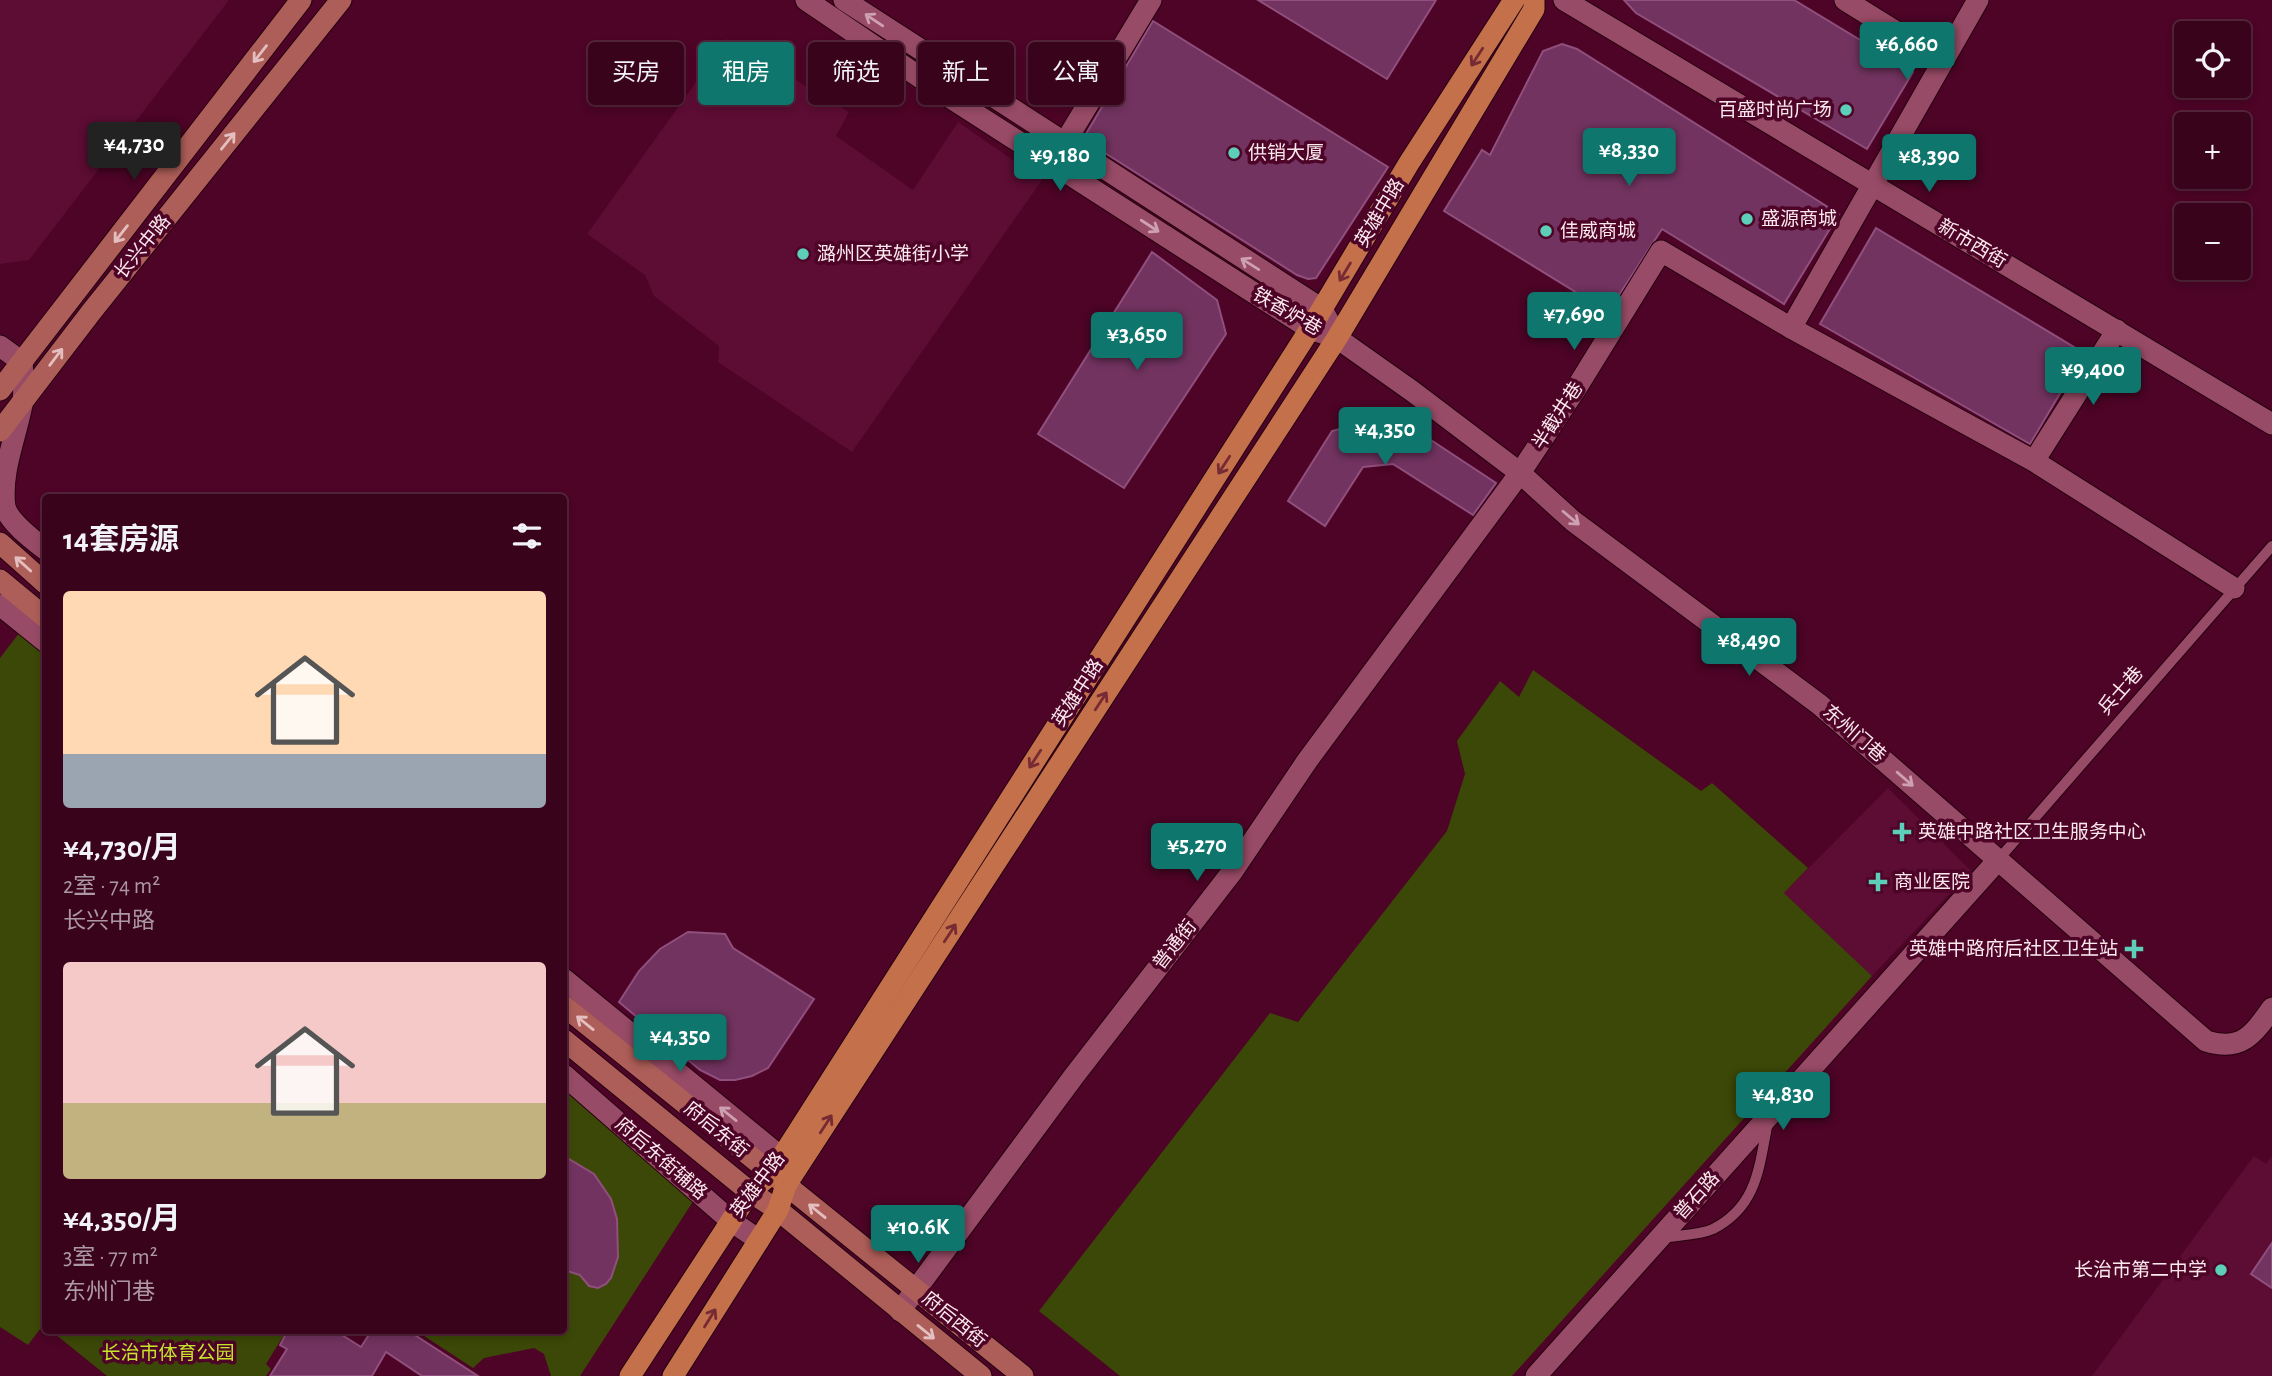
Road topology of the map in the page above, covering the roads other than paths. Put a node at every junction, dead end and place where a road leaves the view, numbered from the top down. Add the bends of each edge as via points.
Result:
1 (302, 0) edge
2 (341, 0) edge
3 (806, 0) edge
4 (844, 0) edge
5 (1151, 0) edge
6 (1514, 0) edge
7 (1534, 0) edge
8 (1564, 0) edge
9 (1845, 0) edge
10 (1978, 0) edge
11 (1943, 61) junction
12 (1064, 144) junction
13 (1049, 161) junction
14 (1874, 185) junction
15 (1322, 309) junction
16 (1791, 328) junction
17 (1310, 329) junction
18 (2117, 330) junction
19 (1337, 338) junction
20 (0, 346) edge
21 (22, 362) junction
22 (0, 390) edge
23 (22, 402) junction
24 (2272, 424) edge
25 (0, 431) edge
26 (2034, 461) junction
27 (1520, 473) junction
28 (0, 543) edge
29 (2272, 546) edge
30 (42, 547) edge
31 (0, 580) edge
32 (42, 580) edge
33 (2234, 588) junction
34 (0, 605) edge
35 (42, 615) edge
36 (42, 639) edge
37 (1998, 860) junction
38 (567, 982) edge
39 (567, 1008) edge
40 (2272, 1008) edge
41 (567, 1042) edge
42 (567, 1078) edge
43 (1770, 1115) junction
44 (779, 1172) junction
45 (750, 1192) junction
46 (778, 1210) junction
47 (731, 1221) junction
48 (1658, 1239) junction
49 (759, 1240) junction
50 (915, 1289) junction
51 (900, 1311) junction
52 (630, 1376) edge
53 (673, 1376) edge
54 (981, 1376) edge
55 (1023, 1376) edge
56 (1536, 1376) edge

1 -> 21 main road, 长兴中路
23 -> 2 main road, 长兴中路
3 - 13 street, 铁香炉巷
12 -> 4 street, 铁香炉巷
5 - 12 street
6 -> 15 main road, 英雄中路
7 - 19 main road, 英雄中路 via 1534,9
8 - 14 street, 新市西街
9 - 11 street
10 - 11 street
11 - 14 street
12 - 13 street
15 -> 12 street, 铁香炉巷
13 -> 17 street, 铁香炉巷
14 - 16 street
14 - 18 street, 新市西街
15 - 17 main road, 英雄中路
15 - 19 street, 铁香炉巷
16 - 26 street
16 - 27 street, 半截井巷 via 1661,251
17 - 19 street, 铁香炉巷
17 -> 44 main road, 英雄中路
18 - 24 street, 新市西街
18 - 26 street
19 - 27 street, 东州门巷
44 -> 19 main road, 英雄中路
20 - 21 street
21 - 22 main road, 长兴中路
21 - 23 street
23 - 25 main road, 长兴中路
23 - 30 street via 2,480 5,509
26 - 33 street
27 -> 37 street, 东州门巷 via 1573,521 1820,705
27 - 50 street, 普通街 via 1307,761 1232,872
32 -> 28 main road
29 - 33 lane, 兵士巷
31 - 35 main road
33 - 37 lane, 兵士巷
34 - 36 street
37 - 40 street, 东州门巷 via 2206,1041 2236,1044 2249,1037
37 - 43 street, 普石路
44 -> 38 street
44 -> 39 main road, 府后东街
41 - 45 main road, 府后东街
42 - 47 street, 府后东街辅路
43 - 48 street, 普石路
43 - 48 lane via 1756,1182 1742,1209 1711,1230
44 - 45 main road, 英雄中路
44 - 46 main road, 英雄中路
50 -> 44 main road, 府后西街
45 - 46 main road, 府后东街
45 - 47 main road, 英雄中路
46 - 49 main road, 英雄中路
46 - 51 main road, 府后西街
47 - 49 street, 府后东街辅路
47 - 52 main road, 英雄中路
48 - 56 street, 普石路
53 -> 49 main road, 英雄中路
50 - 51 street, 普通街
50 - 55 main road, 府后西街
51 -> 54 main road, 府后西街

